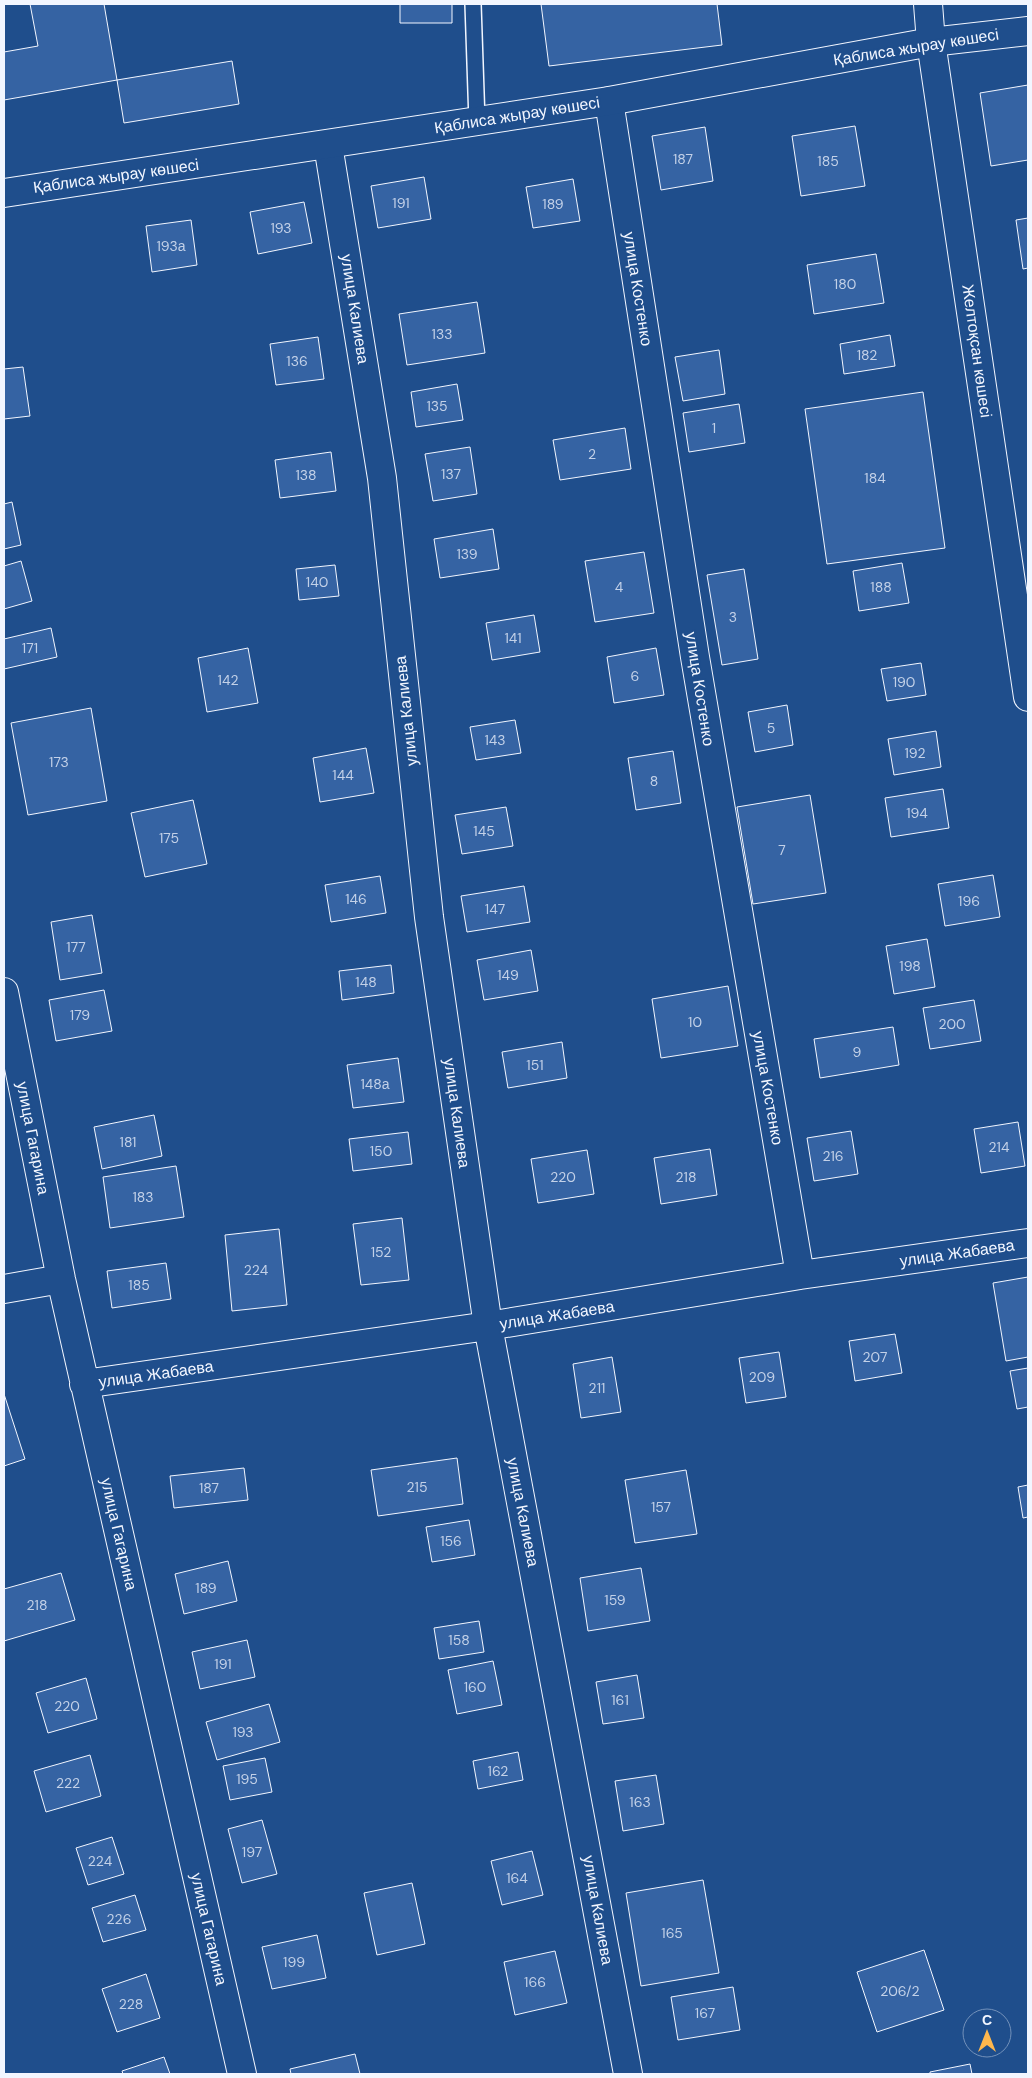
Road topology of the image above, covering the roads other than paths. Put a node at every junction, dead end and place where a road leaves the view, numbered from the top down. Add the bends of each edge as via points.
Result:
1 (473, 4) edge
2 (928, 4) edge
3 (1028, 31) edge
4 (930, 42) junction
5 (609, 101) junction
6 (477, 122) junction
7 (328, 144) junction
8 (4, 193) edge
9 (1028, 697) edge
10 (4, 992) edge
11 (1028, 1242) edge
12 (800, 1275) junction
13 (61, 1279) junction
14 (4, 1289) edge
15 (488, 1326) junction
16 (84, 1384) junction
17 (242, 2074) edge
18 (628, 2074) edge

1 - 6 lane
2 - 4 street, Желтоқсан көшесі
3 - 4 street, Қаблиса жырау көшесі
4 - 5 street, Қаблиса жырау көшесі
4 - 9 street, Желтоқсан көшесі
5 - 6 street, Қаблиса жырау көшесі
5 - 12 street, улица Костенко via 695,656
6 - 7 street, Қаблиса жырау көшесі
7 - 8 street, Қаблиса жырау көшесі
7 - 15 street, улица Калиева via 382,478 428,917
10 - 13 street, улица Гагарина
11 - 12 street, улица Жабаева
12 - 15 street, улица Жабаева
13 - 14 street
13 - 16 street, улица Гагарина
15 - 16 street, улица Жабаева
15 - 18 street, улица Калиева
16 - 17 street, улица Гагарина

